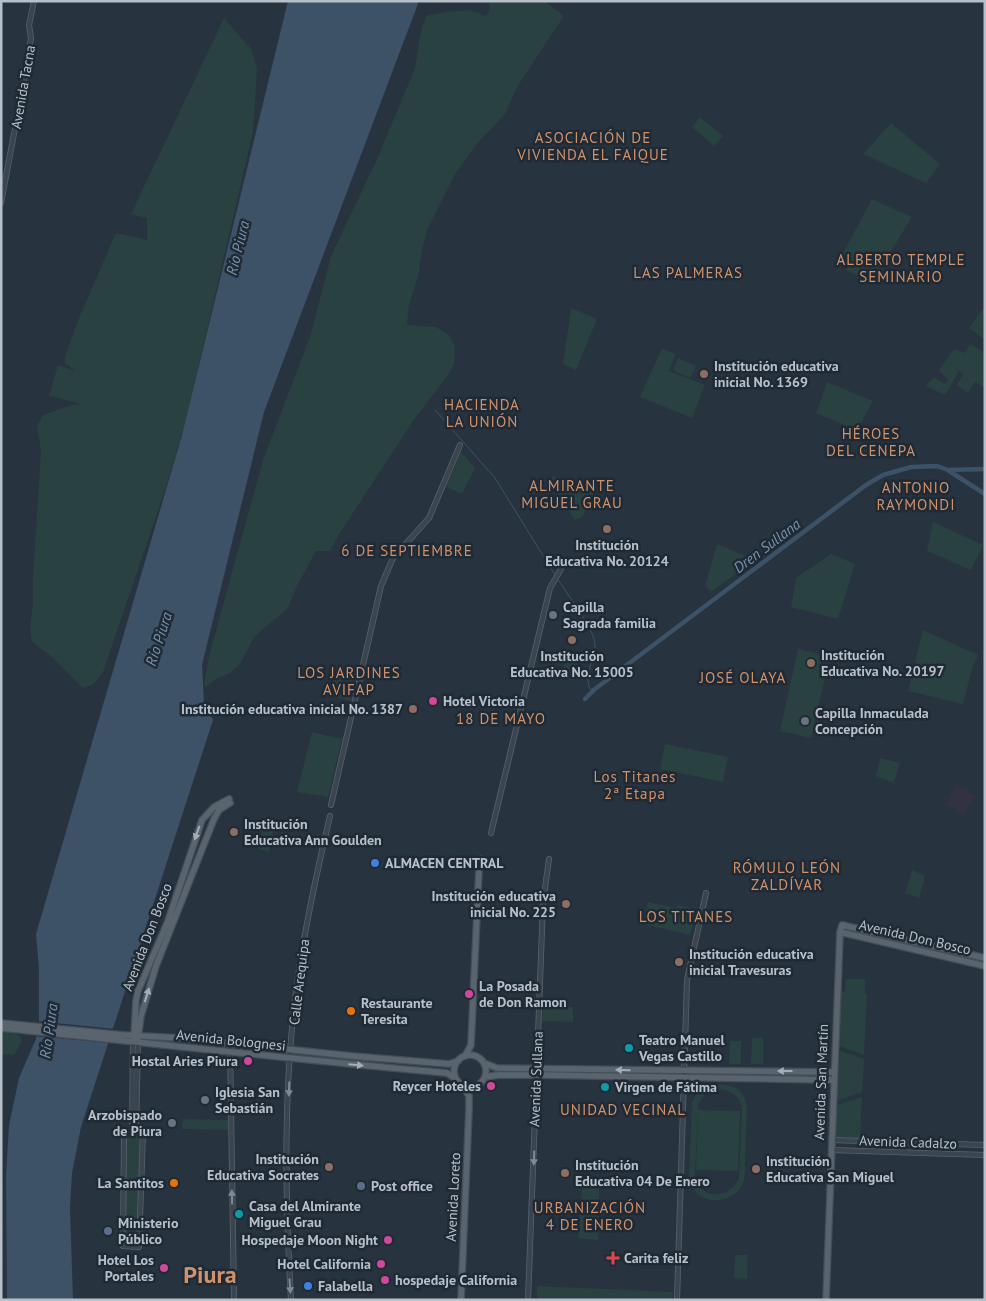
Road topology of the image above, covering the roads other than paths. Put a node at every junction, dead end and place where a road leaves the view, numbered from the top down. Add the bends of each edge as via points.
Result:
1 (34, 1) edge
2 (1, 203) edge
3 (460, 445) dead end
4 (561, 569) dead end
5 (332, 805) dead end
6 (330, 816) dead end
7 (491, 833) dead end
8 (549, 859) dead end
9 (481, 860) dead end
10 (706, 893) dead end
11 (842, 925) joint
12 (840, 932) junction
13 (985, 958) edge
14 (985, 966) edge
15 (1, 1023) edge
16 (1, 1028) edge
17 (25, 1028) junction
18 (136, 1038) junction
19 (230, 1043) junction
20 (471, 1045) junction
21 (291, 1050) junction
22 (230, 1052) junction
23 (465, 1056) junction
24 (479, 1058) junction
25 (290, 1059) junction
26 (458, 1061) junction
27 (484, 1063) junction
28 (684, 1070) junction
29 (537, 1071) junction
30 (834, 1072) junction
31 (485, 1077) junction
32 (684, 1078) junction
33 (456, 1080) junction
34 (834, 1080) junction
35 (463, 1086) junction
36 (476, 1086) junction
37 (469, 1096) junction
38 (134, 1132) junction
39 (831, 1140) junction
40 (985, 1145) edge
41 (831, 1150) junction
42 (985, 1155) edge
43 (234, 1300) edge
44 (291, 1300) edge
45 (461, 1300) edge
46 (528, 1300) edge
47 (677, 1300) edge
48 (826, 1300) edge

1 - 2 street, Avenida Tacna via 29,25 28,59
3 - 5 street via 429,518 393,558 381,586
4 - 7 street via 550,588
6 - 21 street, Calle Arequipa via 297,983
8 - 29 street, Avenida Sullana via 543,904
9 - 20 main road
10 - 28 street via 687,980
11 - 12 main road, Avenida San Martín
11 - 13 main road, Avenida Don Bosco
12 - 14 main road, Avenida Don Bosco
12 - 30 main road, Avenida San Martín
15 - 17 main road, Avenida Bolognesi
16 - 17 main road, Avenida Bolognesi
17 - 18 main road, Avenida Bolognesi
18 -> 18 main road, Avenida Don Bosco via 156,966 214,820 219,810 230,801 214,807 202,820 168,921 138,991
18 - 19 main road, Avenida Bolognesi
18 - 22 main road, Avenida Bolognesi
18 - 38 street, Avenida Don Bosco
19 - 21 main road, Avenida Bolognesi
19 - 22 street
20 - 23 main road
20 - 24 main road
21 - 25 street, Calle Arequipa
21 - 26 main road, Avenida Bolognesi via 449,1064
22 - 25 main road, Avenida Bolognesi
43 -> 22 street
23 - 24 main road
23 - 26 main road
24 - 27 main road
25 -> 33 main road, Avenida Bolognesi via 447,1074
25 -> 44 street, Calle Arequipa via 287,1244
26 - 33 main road via 454,1070
27 - 29 main road via 497,1068
27 - 31 main road
28 -> 29 main road
30 -> 28 main road
28 - 32 street
29 - 31 main road
29 - 32 main road
29 -> 46 street, Avenida Sullana
30 - 34 main road, Avenida San Martín
31 - 36 main road
32 - 34 main road
32 - 47 street
33 - 35 main road
34 - 39 main road, Avenida San Martín
35 - 36 main road
35 - 37 main road
36 - 37 main road
37 - 45 main road, Avenida Loreto
38 - 38 street via 143,1132 138,1247 123,1246 124,1132
39 - 40 street, Avenida Cadalzo
39 - 41 main road, Avenida San Martín
41 - 42 street, Avenida Cadalzo
41 - 48 main road, Avenida San Martín

